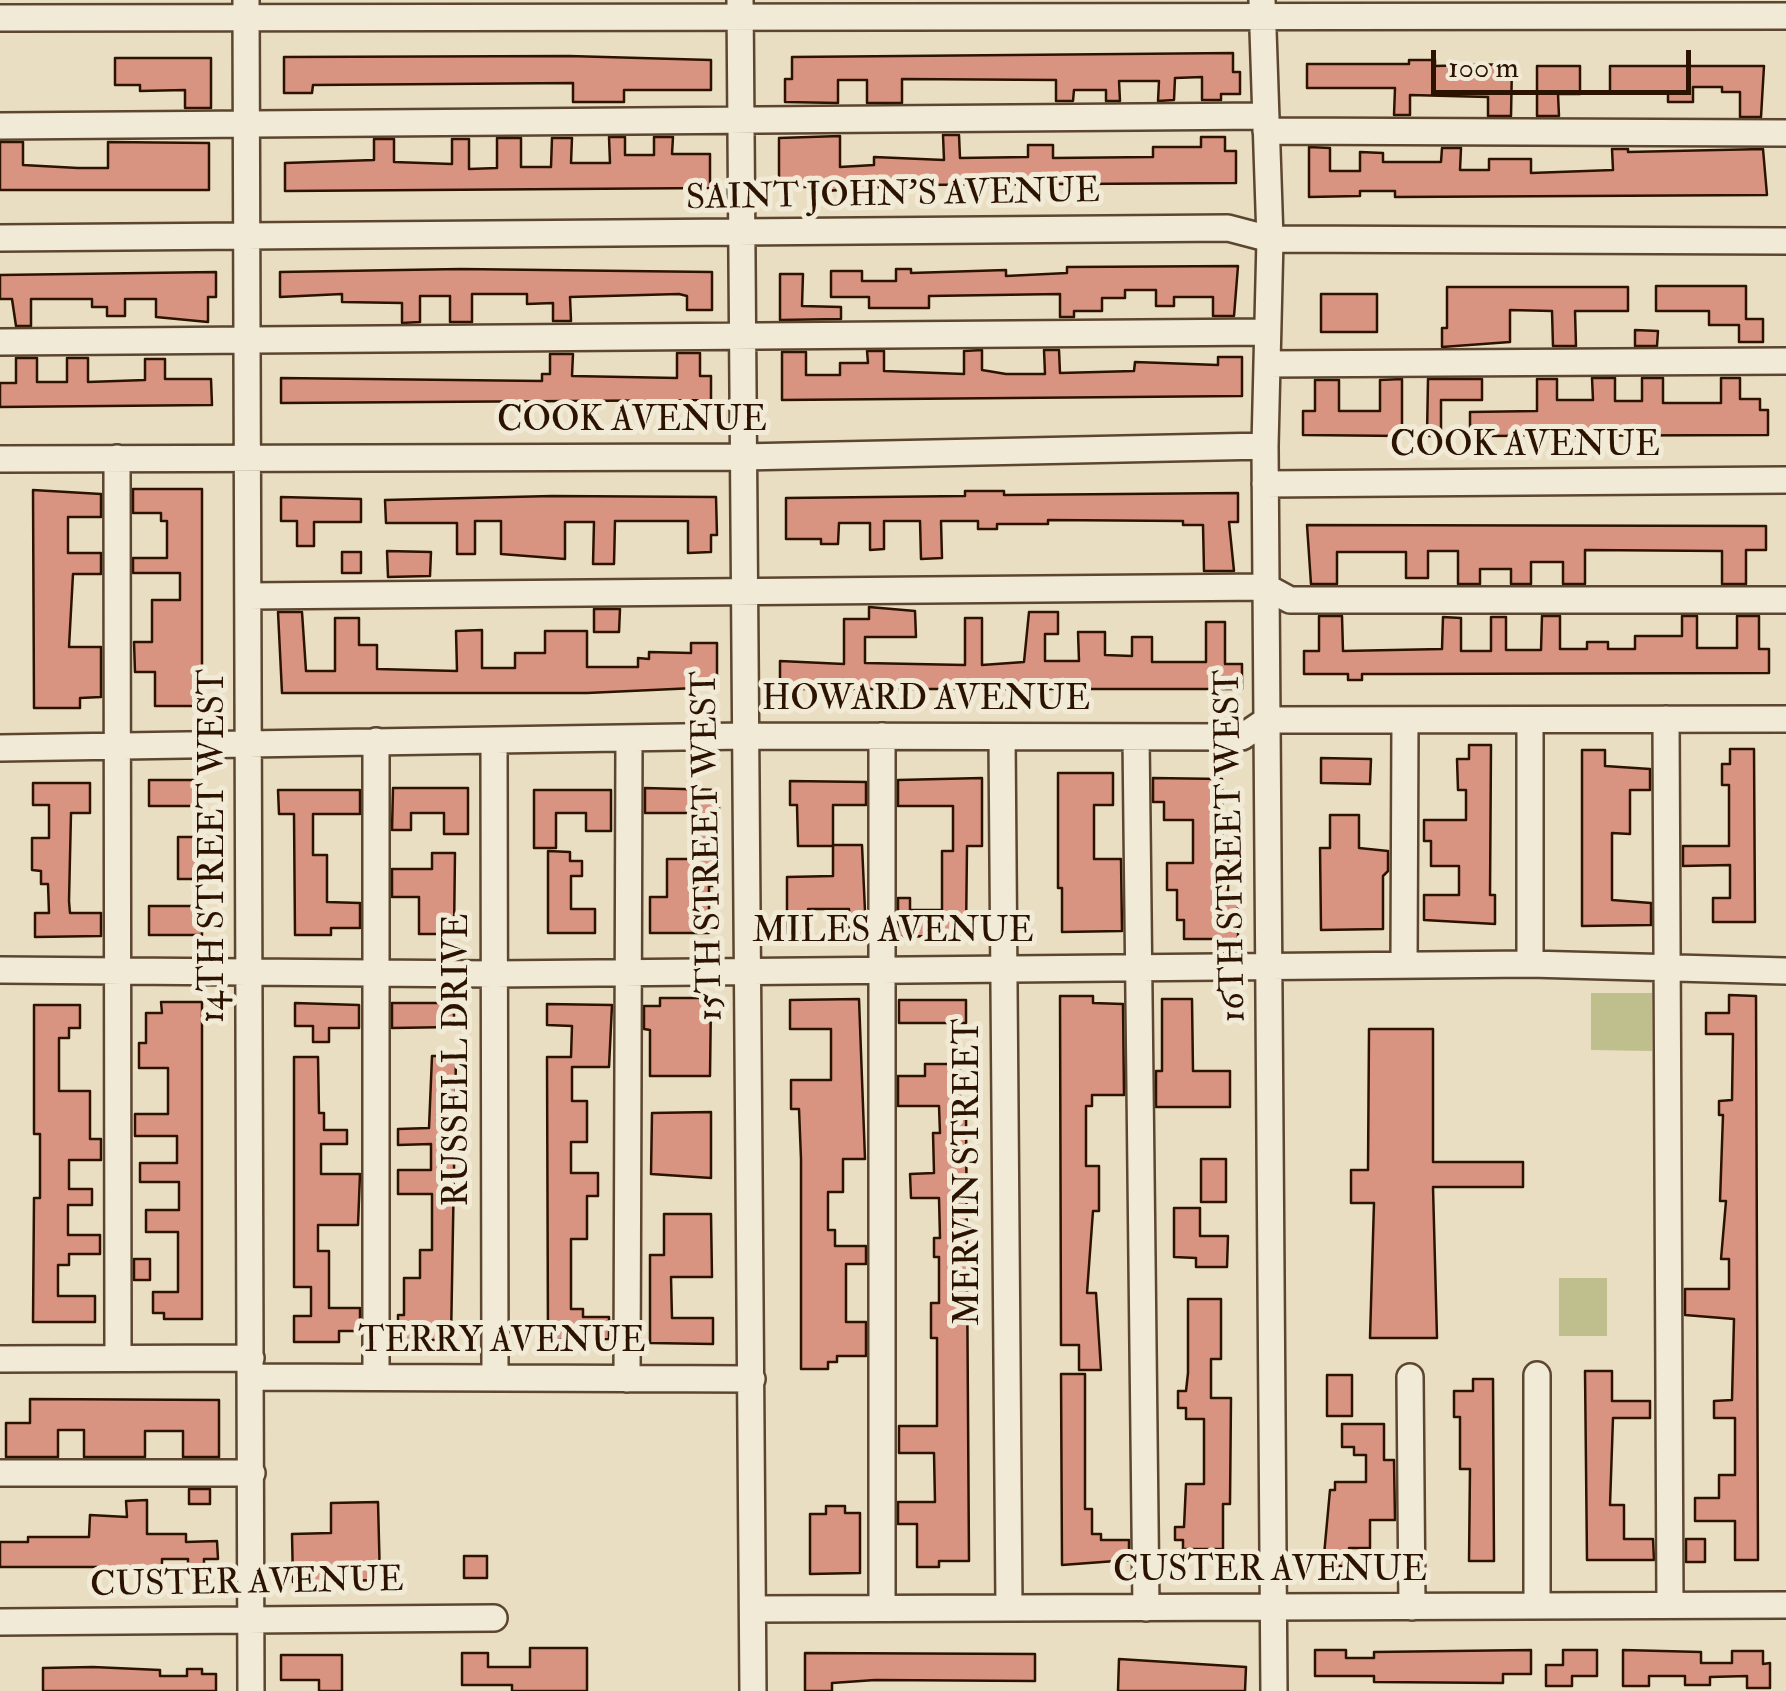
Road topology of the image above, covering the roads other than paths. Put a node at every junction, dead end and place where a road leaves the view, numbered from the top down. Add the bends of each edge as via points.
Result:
1 (1262, 7) edge
2 (246, 9) edge
3 (740, 10) edge
4 (1786, 16) edge
5 (0, 18) edge
6 (741, 119) junction
7 (1266, 123) junction
8 (246, 125) junction
9 (0, 126) edge
10 (1786, 132) edge
11 (246, 234) junction
12 (741, 234) junction
13 (0, 238) edge
14 (1270, 239) junction
15 (1786, 241) edge
16 (1268, 332) junction
17 (741, 336) junction
18 (247, 340) junction
19 (0, 342) edge
20 (1786, 361) edge
21 (1266, 364) junction
22 (1265, 446) junction
23 (742, 457) junction
24 (0, 458) edge
25 (116, 458) junction
26 (249, 458) junction
27 (1786, 480) edge
28 (1265, 484) junction
29 (1266, 587) junction
30 (743, 592) junction
31 (249, 596) junction
32 (1786, 600) edge
33 (1666, 719) junction
34 (1786, 719) edge
35 (1267, 720) junction
36 (1405, 720) junction
37 (1530, 720) junction
38 (744, 736) junction
39 (882, 736) junction
40 (1002, 737) junction
41 (1136, 737) junction
42 (629, 739) junction
43 (376, 742) junction
44 (494, 743) junction
45 (120, 744) junction
46 (249, 744) junction
47 (0, 748) edge
48 (1530, 964) junction
49 (1404, 965) junction
50 (1139, 966) junction
51 (1004, 967) junction
52 (1666, 967) junction
53 (880, 968) junction
54 (1270, 968) junction
55 (746, 969) junction
56 (0, 970) edge
57 (118, 970) junction
58 (1786, 971) edge
59 (377, 972) junction
60 (627, 972) junction
61 (250, 973) junction
62 (494, 974) junction
63 (0, 1358) edge
64 (118, 1358) junction
65 (251, 1368) junction
66 (1537, 1374) dead end
67 (1410, 1376) dead end
68 (376, 1378) junction
69 (495, 1378) junction
70 (627, 1378) junction
71 (752, 1379) junction
72 (0, 1473) edge
73 (252, 1473) junction
74 (1537, 1604) junction
75 (1670, 1605) junction
76 (1786, 1605) edge
77 (1412, 1606) junction
78 (1008, 1607) junction
79 (882, 1608) junction
80 (1146, 1608) junction
81 (754, 1609) junction
82 (1274, 1609) junction
83 (494, 1618) dead end
84 (250, 1621) junction
85 (0, 1622) edge
86 (251, 1691) edge
87 (752, 1691) edge
88 (1274, 1691) edge

1 - 3 street
1 - 4 street
1 - 7 street, 16TH STREET WEST
2 - 3 street
2 - 5 street
2 - 8 street, 14TH STREET WEST
3 - 6 street, 15TH STREET WEST
6 - 7 street
6 - 8 street
6 - 12 street, 15TH STREET WEST
7 - 10 street
7 - 14 street, 16TH STREET WEST
8 - 9 street
8 - 11 street, 14TH STREET WEST
11 - 12 street, SAINT JOHN'S AVENUE
11 - 13 street, SAINT JOHN'S AVENUE
11 - 18 street, 14TH STREET WEST
12 - 14 street, SAINT JOHN'S AVENUE via 1228,228
12 - 17 street, 15TH STREET WEST
14 - 15 street, SAINT JOHN'S AVENUE
14 - 16 street, 16TH STREET WEST
16 - 17 street
16 - 21 street, 16TH STREET WEST
17 - 18 street
17 - 23 street, 15TH STREET WEST
18 - 19 street
18 - 26 street, 14TH STREET WEST
20 - 21 street
21 - 22 street, 16TH STREET WEST
22 - 23 street, COOK AVENUE
22 - 28 street, 16TH STREET WEST
23 - 26 street, COOK AVENUE
23 - 30 street, 15TH STREET WEST
24 - 25 street, COOK AVENUE
25 - 26 street, COOK AVENUE
25 - 45 street
26 - 31 street, 14TH STREET WEST
27 - 28 street, COOK AVENUE
28 - 29 street, 16TH STREET WEST
29 - 30 street
29 - 32 street via 1290,600
29 - 35 street, 16TH STREET WEST
30 - 31 street
30 - 38 street, 15TH STREET WEST
31 - 46 street, 14TH STREET WEST
33 - 34 street, HOWARD AVENUE
33 - 37 street, HOWARD AVENUE
33 - 52 street
35 - 36 street, HOWARD AVENUE
35 - 41 street, HOWARD AVENUE via 1242,737
35 - 54 street, 16TH STREET WEST
36 - 37 street, HOWARD AVENUE
36 - 49 street
37 - 48 street
38 - 39 street, HOWARD AVENUE
38 - 42 street, HOWARD AVENUE
38 - 55 street, 15TH STREET WEST
39 - 40 street, HOWARD AVENUE
39 - 53 street
40 - 41 street, HOWARD AVENUE
40 - 51 street, MERVIN STREET
41 - 50 street
42 - 44 street, HOWARD AVENUE
42 - 60 street
43 - 44 street, HOWARD AVENUE
43 - 46 street, HOWARD AVENUE
43 - 59 street
44 - 62 street, RUSSELL DRIVE
45 - 46 street, HOWARD AVENUE
45 - 47 street, HOWARD AVENUE
45 - 57 street
46 - 61 street, 14TH STREET WEST
48 - 49 street, MILES AVENUE
48 - 52 street, MILES AVENUE
49 - 54 street, MILES AVENUE
50 - 51 street, MILES AVENUE
50 - 54 street, MILES AVENUE
50 - 80 street
51 - 53 street, MILES AVENUE
51 - 78 street, MERVIN STREET
52 - 58 street, MILES AVENUE
52 - 75 street
53 - 55 street, MILES AVENUE
53 - 79 street
54 - 82 street, 16TH STREET WEST
55 - 60 street, MILES AVENUE
55 - 71 street, 15TH STREET WEST
56 - 57 street, MILES AVENUE
57 - 61 street, MILES AVENUE
57 - 64 street
59 - 61 street, MILES AVENUE
59 - 62 street, MILES AVENUE
59 - 68 street
60 - 62 street, MILES AVENUE
60 - 70 street
61 - 65 street, 14TH STREET WEST
62 - 69 street, RUSSELL DRIVE
63 - 64 street, TERRY AVENUE
64 - 65 street, TERRY AVENUE
65 - 68 street, TERRY AVENUE
65 - 73 street, 14TH STREET WEST
66 - 74 street
67 - 77 street
68 - 69 street, TERRY AVENUE
69 - 70 street, TERRY AVENUE
70 - 71 street, TERRY AVENUE
71 - 81 street, 15TH STREET WEST
72 - 73 street
73 - 84 street, 14TH STREET WEST
74 - 75 street, CUSTER AVENUE
74 - 77 street, CUSTER AVENUE
75 - 76 street, CUSTER AVENUE
77 - 82 street, CUSTER AVENUE
78 - 79 street, CUSTER AVENUE
78 - 80 street, CUSTER AVENUE
79 - 81 street, CUSTER AVENUE
80 - 82 street, CUSTER AVENUE
81 - 87 street, 15TH STREET WEST
82 - 88 street, 16TH STREET WEST
83 - 84 street, CUSTER AVENUE
84 - 85 street, CUSTER AVENUE
84 - 86 street, 14TH STREET WEST

